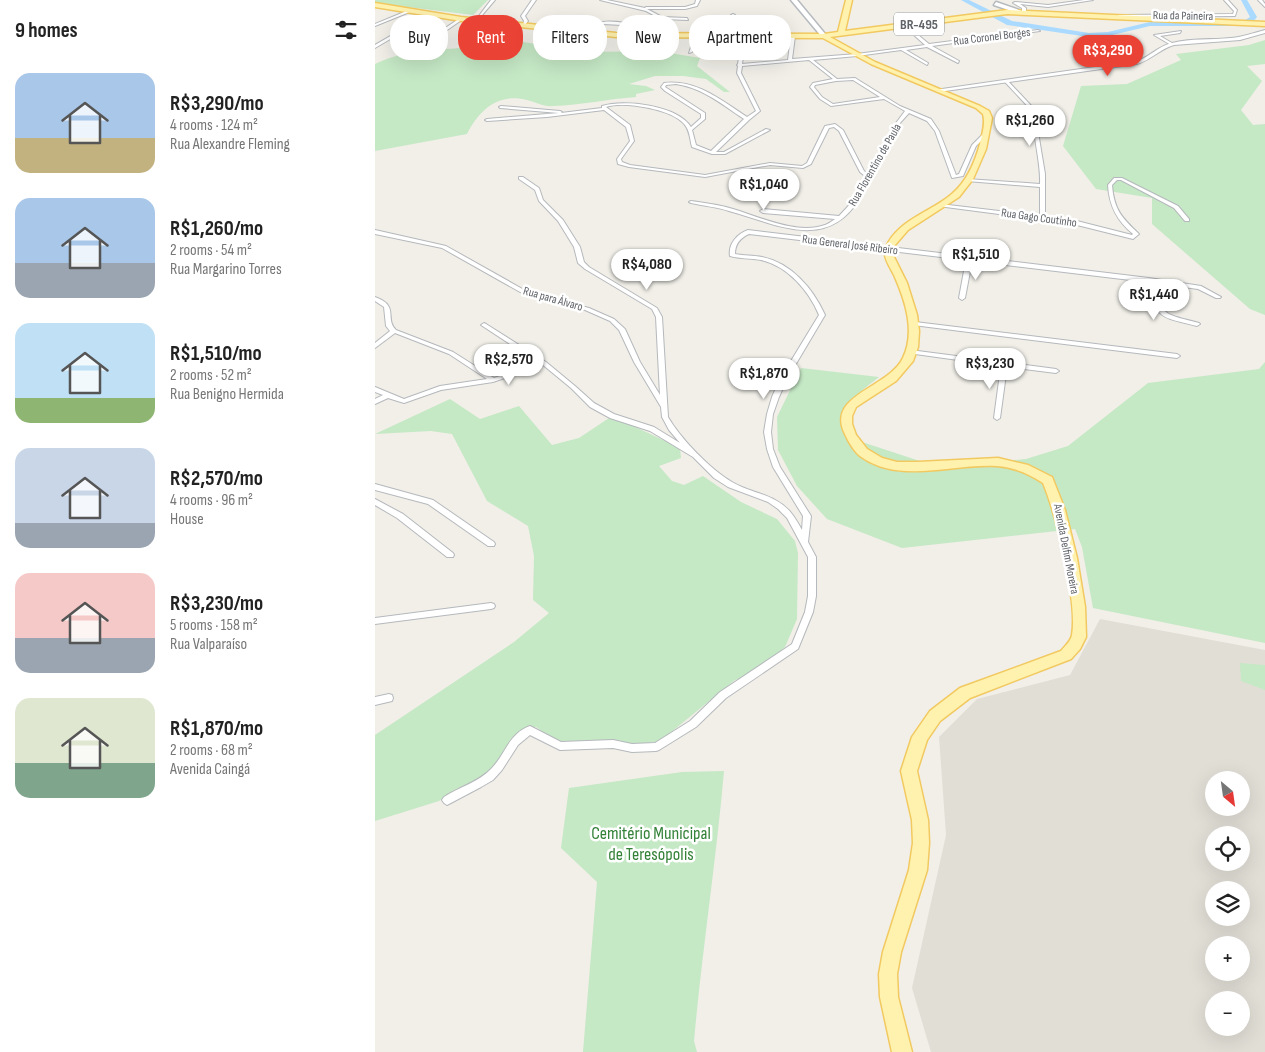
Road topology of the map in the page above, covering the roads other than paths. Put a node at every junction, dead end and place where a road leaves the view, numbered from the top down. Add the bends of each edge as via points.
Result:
1 (493, 0) edge
2 (534, 0) edge
3 (602, 0) edge
4 (698, 0) edge
5 (794, 0) edge
6 (849, 0) edge
7 (856, 0) edge
8 (990, 0) edge
9 (1091, 0) edge
10 (1226, 0) edge
11 (1261, 0) edge
12 (996, 4) junction
13 (377, 6) edge
14 (1265, 6) edge
15 (639, 8) junction
16 (411, 11) junction
17 (1002, 12) junction
18 (1022, 13) junction
19 (431, 14) junction
20 (480, 15) edge
21 (658, 15) edge
22 (845, 16) junction
23 (1112, 16) junction
24 (458, 18) edge
25 (679, 19) edge
26 (687, 19) dead end
27 (524, 24) joint
28 (852, 24) dead end
29 (1265, 24) edge
30 (375, 25) edge
31 (533, 25) edge
32 (906, 26) junction
33 (1038, 31) dead end
34 (1265, 31) edge
35 (607, 32) edge
36 (1180, 32) dead end
37 (852, 33) junction
38 (841, 34) junction
39 (689, 36) edge
40 (793, 36) joint
41 (824, 36) junction
42 (1101, 42) dead end
43 (1171, 44) junction
44 (927, 45) junction
45 (375, 47) edge
46 (901, 49) junction
47 (791, 52) edge
48 (857, 55) junction
49 (810, 59) junction
50 (740, 60) edge
51 (790, 60) edge
52 (791, 60) edge
53 (958, 62) dead end
54 (1132, 63) junction
55 (927, 64) dead end
56 (739, 65) junction
57 (836, 80) junction
58 (1006, 81) junction
59 (938, 90) junction
60 (884, 98) junction
61 (501, 107) dead end
62 (604, 109) junction
63 (907, 111) junction
64 (567, 113) junction
65 (747, 119) junction
66 (487, 120) dead end
67 (691, 128) junction
68 (768, 130) dead end
69 (985, 136) junction
70 (711, 153) junction
71 (869, 176) junction
72 (521, 178) dead end
73 (967, 180) junction
74 (1043, 186) junction
75 (691, 202) dead end
76 (940, 205) junction
77 (763, 211) dead end
78 (841, 218) junction
79 (1042, 218) junction
80 (1187, 220) dead end
81 (784, 228) junction
82 (375, 232) edge
83 (780, 236) junction
84 (889, 251) junction
85 (969, 260) junction
86 (1149, 280) junction
87 (1218, 297) dead end
88 (962, 298) dead end
89 (375, 299) edge
90 (915, 324) junction
91 (1197, 324) dead end
92 (484, 325) dead end
93 (394, 331) junction
94 (375, 346) edge
95 (910, 352) junction
96 (1177, 356) dead end
97 (544, 363) junction
98 (1004, 365) junction
99 (1056, 371) dead end
100 (493, 380) junction
101 (375, 389) edge
102 (388, 395) junction
103 (375, 402) edge
104 (663, 405) junction
105 (997, 418) dead end
106 (695, 455) junction
107 (375, 487) edge
108 (375, 502) edge
109 (804, 542) junction
110 (491, 544) dead end
111 (450, 555) dead end
112 (491, 606) dead end
113 (375, 620) edge
114 (389, 698) dead end
115 (375, 701) edge
116 (447, 800) dead end
117 (902, 1052) edge

1 - 20 street
2 - 27 street via 523,14
3 - 15 street
4 - 15 street via 689,8
5 - 41 main road
6 - 22 main road
7 - 22 main road via 853,16
8 - 12 main road
9 - 18 street via 1048,6 1015,3 1024,8
10 - 23 street, Rua da Paineira via 1236,11 1234,15
11 - 14 street
12 - 17 main road
12 - 18 main road
13 - 16 main road, BR-495
15 - 21 street
16 - 19 main road, BR-495
16 - 30 street
17 - 18 main road, BR-495
17 - 32 main road, BR-495
18 - 23 main road, BR-495
19 - 24 main road, BR-495
19 - 45 street
22 - 38 main road
23 - 29 main road, BR-495
25 - 26 street
27 - 31 main road, BR-495
28 - 37 main road
32 - 37 main road, BR-495
32 - 44 street
33 - 44 street, Rua Coronel Borges
34 - 43 street via 1241,40
35 - 39 main road, BR-495
36 - 43 street via 1156,35
37 - 38 main road, BR-495
38 - 41 main road, BR-495
40 - 41 main road, BR-495
40 - 47 street
41 - 48 main road
42 - 54 street
43 - 54 street via 1158,49 1152,58
44 - 46 street, Rua Coronel Borges
44 - 53 street
46 - 48 street, Rua Coronel Borges
46 - 55 street
48 - 49 street, Rua Coronel Borges
48 - 59 main road
49 - 52 street, Rua Coronel Borges
49 - 57 street
50 - 56 street
51 - 56 street, Rua Coronel Borges
54 - 58 street
56 - 65 street via 739,76 758,111
57 - 60 street, Rua Florentino de Paula via 854,79
57 - 60 street via 812,87 832,105
58 - 59 street
58 - 74 street via 1036,113
59 - 69 main road via 986,113
60 - 63 street, Rua Florentino de Paula
61 - 64 street
62 - 64 street
62 - 67 street via 609,104 618,103 651,108 678,117
62 - 71 street via 630,129 633,142 619,159 623,165 688,176 713,176 771,164 803,167 809,164 826,128 835,125 841,130 862,172
63 - 69 street, Rua Florentino de Paula via 922,115 933,124 953,177 961,175 974,145
63 - 71 street, Rua Florentino de Paula
64 - 66 street
65 - 67 street via 701,90 681,84 665,84 664,89 704,114
65 - 70 street
67 - 70 street via 694,146
68 - 70 street via 727,153
69 - 73 main road via 976,166
71 - 78 street, Rua Florentino de Paula via 855,202
72 - 104 street via 537,189 541,200 560,220 577,247 581,263 654,308 659,316
73 - 74 street
73 - 76 main road via 957,194
74 - 79 street
75 - 81 street via 730,209
76 - 79 street, Rua Gago Coutinho
76 - 84 main road via 897,237
77 - 78 street
78 - 81 street via 822,227
79 - 80 street, Rua Gago Coutinho via 1073,222 1125,237 1136,236 1118,217 1112,204 1109,185 1116,179 1129,182 1176,207
81 - 83 street
82 - 104 street, Rua para Álvaro via 445,247 524,292 587,308 612,320 622,329
83 - 84 street, Rua General José Ribeiro
83 - 109 street, Rua General José Ribeiro via 748,232 740,235 732,251 733,255 766,259 789,272 814,297 823,315 788,371 770,413 766,433 770,451 787,487 807,516
84 - 85 street, Rua General José Ribeiro
84 - 90 main road, Avenida Delfim Moreira
85 - 86 street, Rua General José Ribeiro
85 - 88 street
86 - 87 street, Rua General José Ribeiro via 1199,287
86 - 91 street via 1154,306 1160,312
89 - 93 street via 389,310 389,326
90 - 95 main road, Avenida Delfim Moreira
90 - 96 street
92 - 97 street
93 - 94 street
93 - 100 street via 451,353
95 - 98 street
95 - 117 main road, Avenida Delfim Moreira via 897,374 852,404 846,421 852,438 874,458 896,465 998,462 1025,468 1048,480 1060,510 1080,631 1075,646 1066,656 965,693 935,716 920,737 911,758 909,771 920,820 921,843 918,870 888,974 889,998
97 - 100 street
97 - 106 street via 592,405 612,416 651,429
98 - 99 street
98 - 105 street
100 - 102 street via 450,385 404,401
101 - 102 street
102 - 103 street
104 - 106 street via 671,428
106 - 109 street via 731,485 781,507 790,516
107 - 110 street via 430,502
108 - 111 street via 400,516
109 - 116 street via 812,557 812,596 795,646 723,695 685,730 657,747 632,748 613,744 560,746 530,730 521,734 507,757 486,779
112 - 113 street
114 - 115 street

